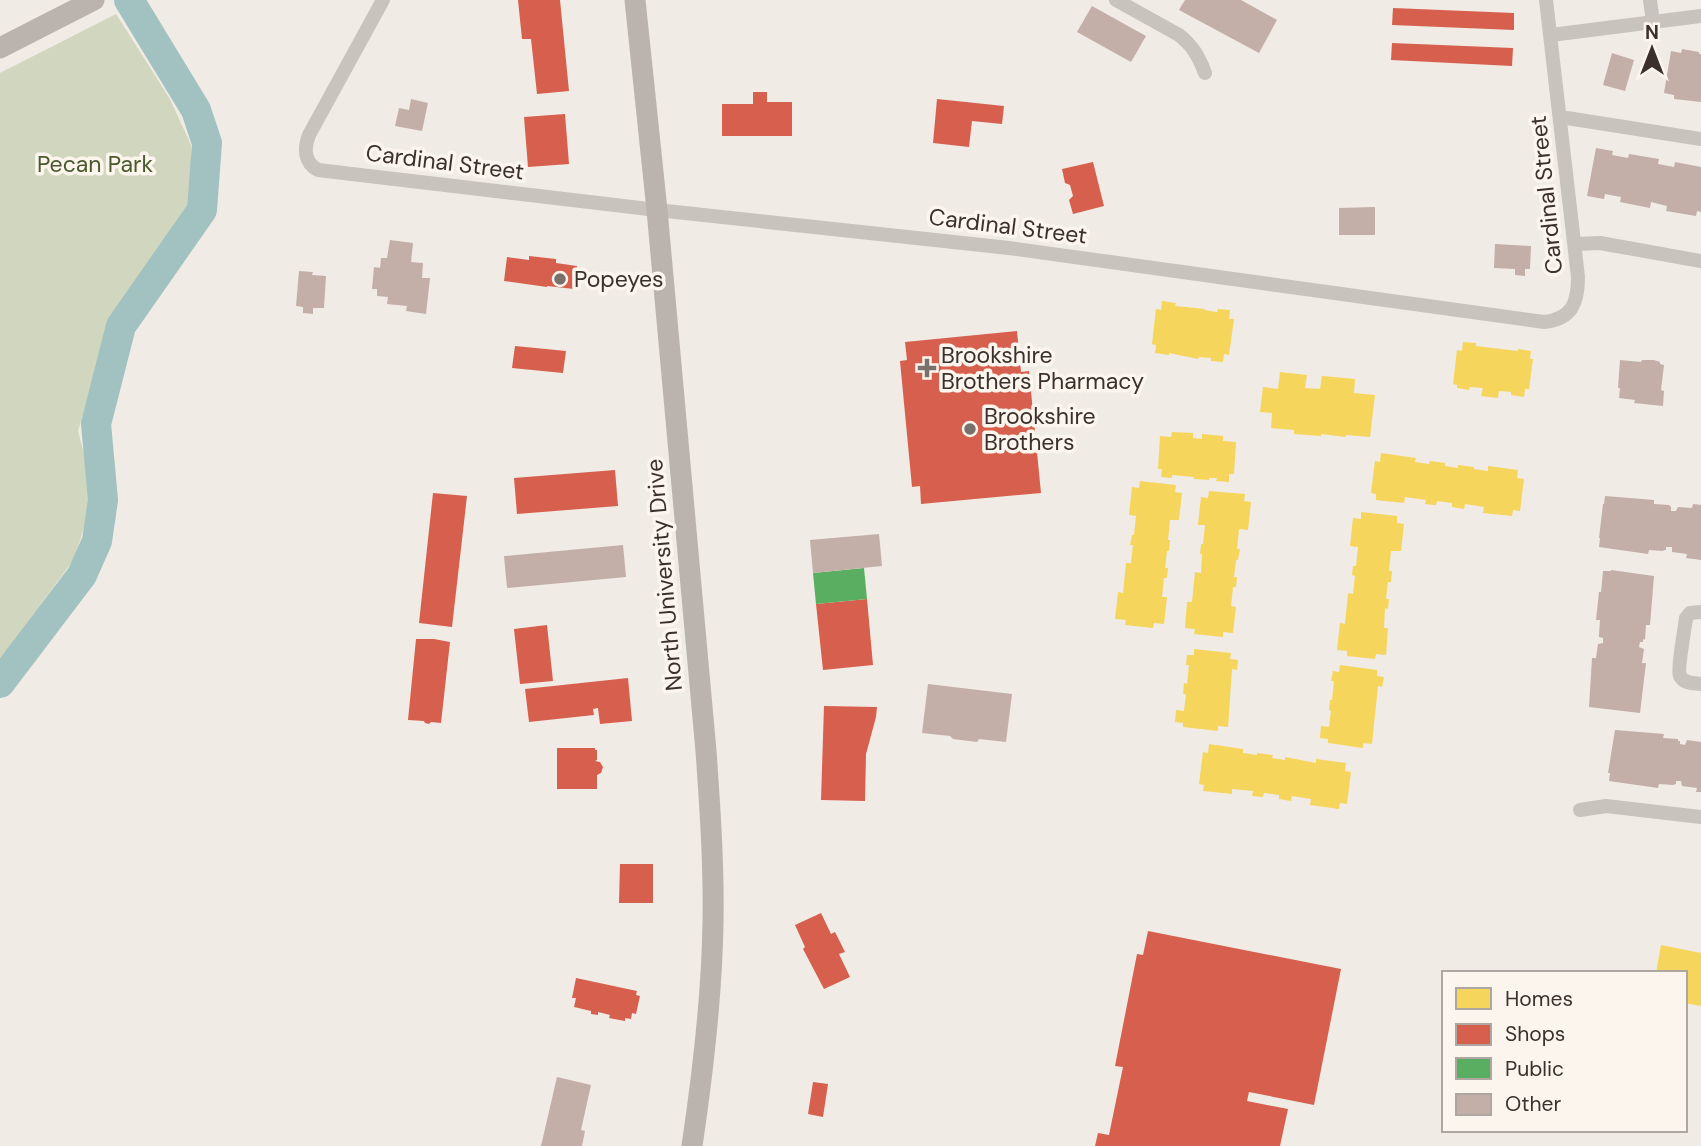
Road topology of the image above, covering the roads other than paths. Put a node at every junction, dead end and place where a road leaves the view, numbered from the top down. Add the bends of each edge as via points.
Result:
1 (383, 0) edge
2 (635, 0) edge
3 (1116, 0) edge
4 (1546, 0) edge
5 (1650, 0) edge
6 (88, 3) edge
7 (1701, 16) edge
8 (1653, 22) junction
9 (1550, 35) junction
10 (0, 48) edge
11 (1205, 73) dead end
12 (1560, 118) junction
13 (1701, 139) edge
14 (657, 210) junction
15 (1575, 244) junction
16 (1701, 261) edge
17 (1701, 612) edge
18 (1701, 684) edge
19 (1580, 810) dead end
20 (1701, 817) edge
21 (692, 1146) edge

1 - 14 street, Cardinal Street via 309,135 305,149 313,167
2 - 14 main road, North University Drive
3 - 11 street via 1188,42
4 - 9 street, Cardinal Street
5 - 8 street
6 - 10 main road
7 - 8 street
8 - 9 street
9 - 12 street, Cardinal Street
12 - 13 street
12 - 15 street, Cardinal Street
14 - 15 street, Cardinal Street via 1019,250 1544,322 1562,318 1577,297
14 - 21 main road, North University Drive via 706,751 713,877 707,1027
15 - 16 street via 1600,243
17 - 18 street via 1686,618 1679,672 1683,680
19 - 20 street via 1606,806

